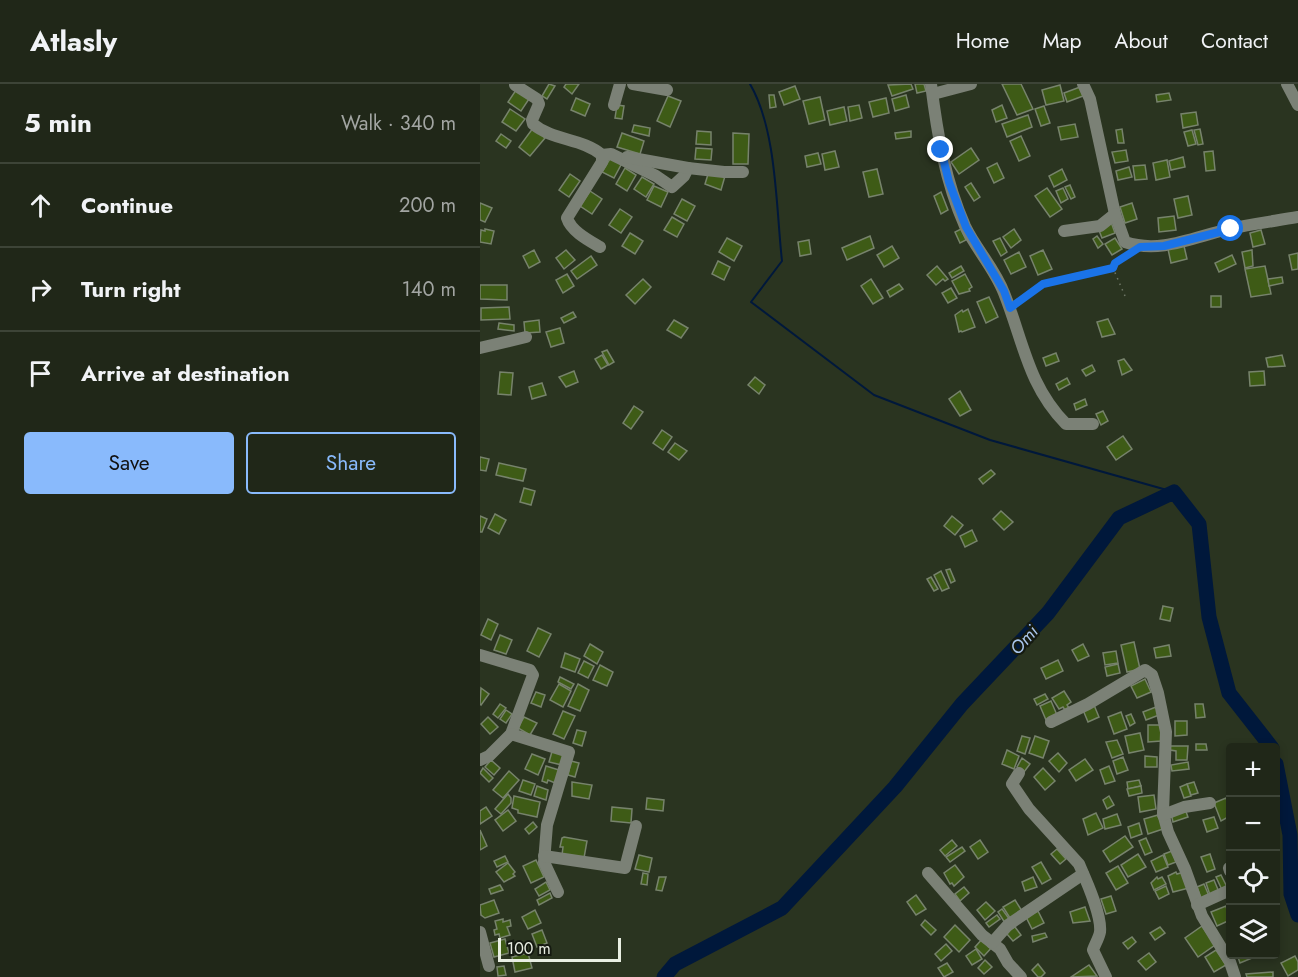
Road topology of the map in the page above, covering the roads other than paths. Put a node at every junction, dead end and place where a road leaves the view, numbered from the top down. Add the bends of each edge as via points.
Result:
1 (512, 84) edge
2 (620, 84) edge
3 (633, 84) edge
4 (971, 84) edge
5 (1083, 84) edge
6 (1287, 84) edge
7 (932, 89) edge
8 (667, 90) dead end
9 (614, 105) dead end
10 (1298, 105) edge
11 (607, 155) junction
12 (688, 168) junction
13 (743, 172) dead end
14 (1115, 214) junction
15 (1298, 217) edge
16 (1064, 231) dead end
17 (600, 247) dead end
18 (526, 337) dead end
19 (480, 348) edge
20 (1093, 424) dead end
21 (480, 655) edge
22 (1051, 722) dead end
23 (511, 734) junction
24 (480, 760) edge
25 (1019, 773) dead end
26 (1210, 803) dead end
27 (1163, 815) junction
28 (636, 826) dead end
29 (544, 856) junction
30 (928, 873) dead end
31 (1083, 874) junction
32 (558, 892) dead end
33 (1226, 892) edge
34 (1197, 905) junction
35 (480, 932) edge
36 (992, 943) junction
37 (489, 966) dead end
38 (1021, 977) edge
39 (1106, 977) edge
40 (1235, 977) edge

1 - 11 street via 537,99 539,104 532,120 537,128
2 - 9 street
3 - 8 street
4 - 7 street
5 - 14 street via 1090,99
6 - 10 street
7 - 20 street via 937,134 949,182 966,227 1004,291 1038,388 1066,424
11 - 12 street
11 - 12 street via 672,187
11 - 17 street via 567,218 584,237
12 - 13 street
14 - 15 street via 1125,242 1140,247 1164,246
14 - 16 street via 1100,226
18 - 19 street
21 - 23 street via 530,670 533,675
22 - 27 street via 1145,670 1152,675 1166,732
23 - 24 street
23 - 29 street via 569,752 547,825
25 - 31 street via 1012,784 1029,809 1079,864
26 - 27 street
27 - 34 street
28 - 29 street via 625,868
29 - 32 street
30 - 36 street
31 - 36 street via 1008,925
31 - 39 street via 1096,906 1100,932 1093,950
33 - 34 street
34 - 40 street
35 - 37 street
36 - 38 street

